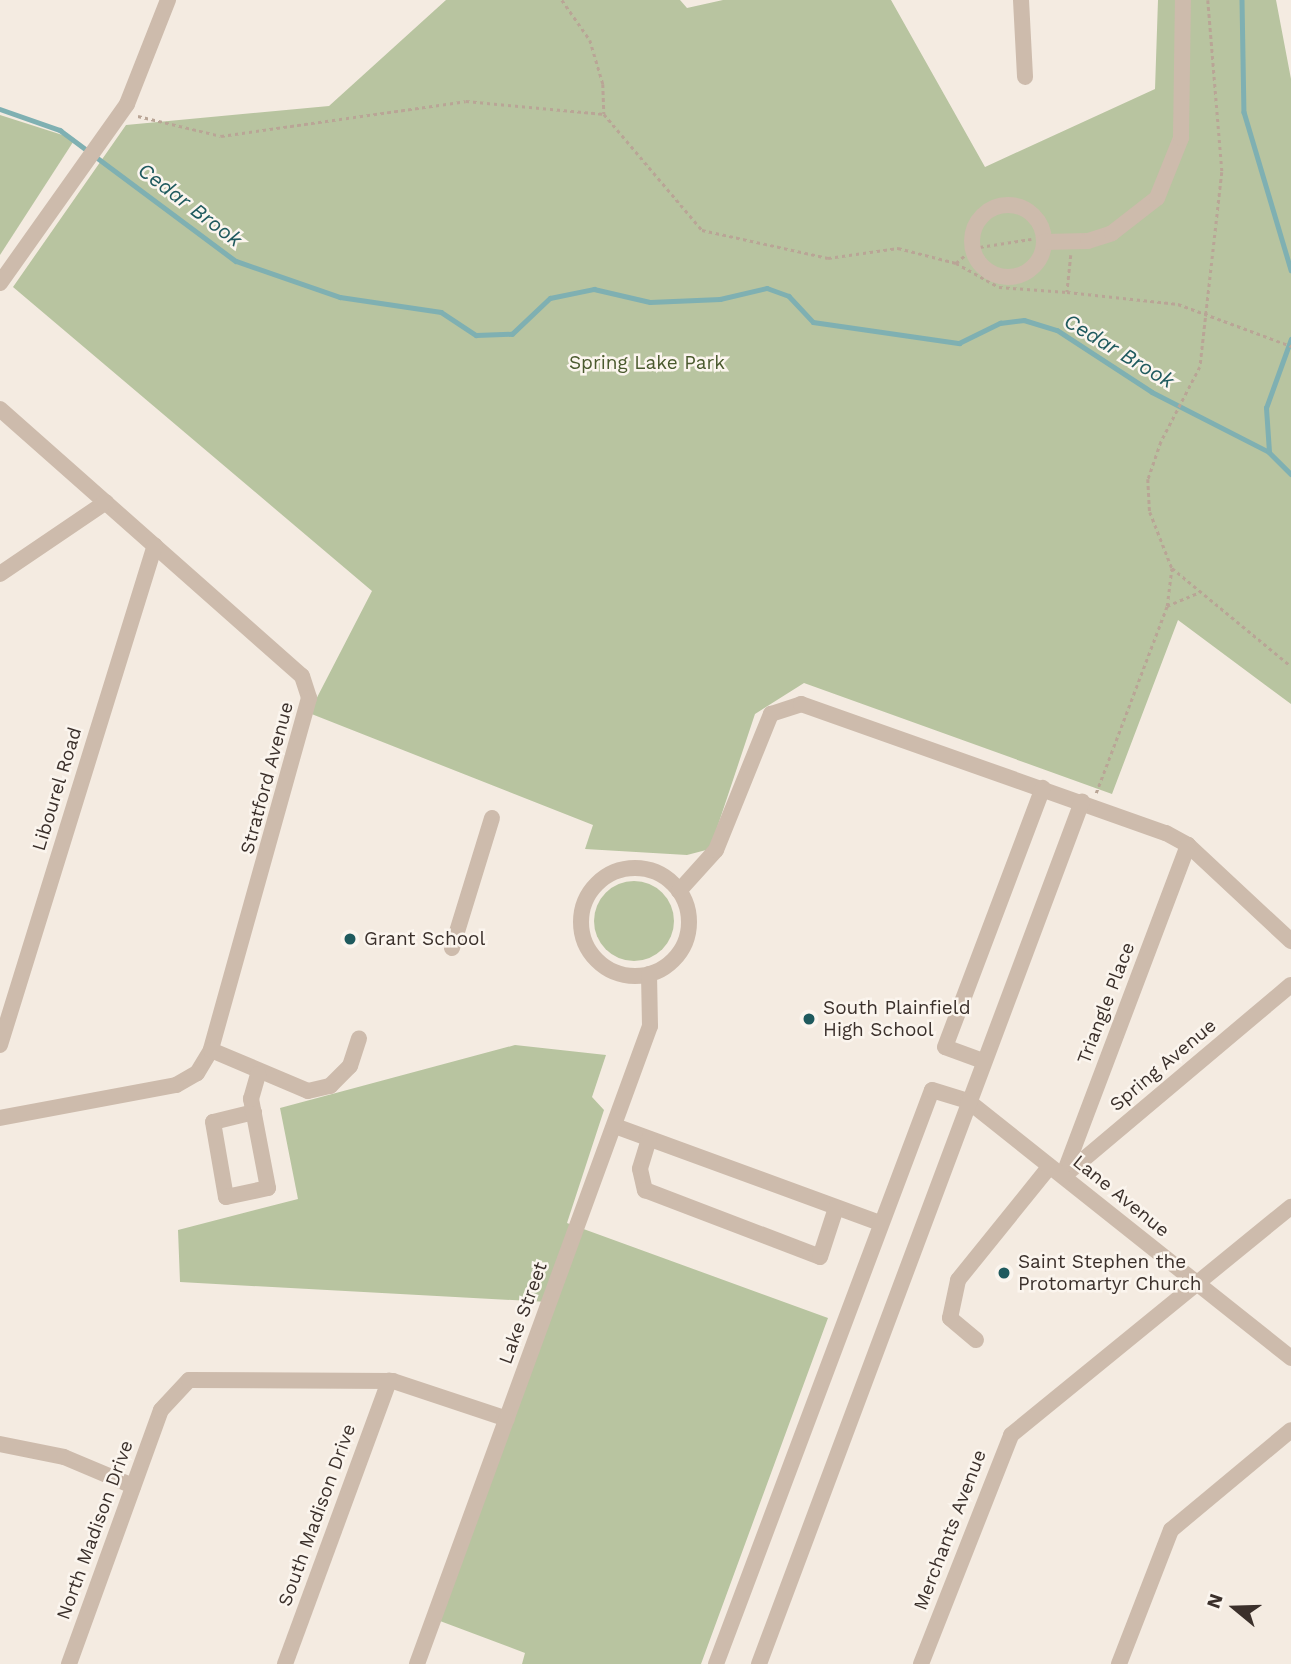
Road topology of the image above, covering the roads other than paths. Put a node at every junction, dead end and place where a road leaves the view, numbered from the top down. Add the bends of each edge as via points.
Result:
1 (168, 0) edge
2 (1021, 0) edge
3 (1183, 0) edge
4 (1025, 76) dead end
5 (1044, 242) junction
6 (0, 284) edge
7 (0, 409) edge
8 (106, 502) junction
9 (155, 545) junction
10 (0, 575) edge
11 (1043, 788) junction
12 (1086, 804) junction
13 (492, 818) dead end
14 (1188, 845) junction
15 (679, 891) junction
16 (1291, 941) edge
17 (452, 947) dead end
18 (649, 974) junction
19 (1291, 985) edge
20 (359, 1038) dead end
21 (0, 1045) edge
22 (211, 1050) junction
23 (983, 1061) junction
24 (258, 1074) junction
25 (968, 1101) junction
26 (254, 1112) junction
27 (0, 1118) edge
28 (615, 1126) junction
29 (649, 1139) junction
30 (1056, 1171) junction
31 (1291, 1207) edge
32 (836, 1208) junction
33 (880, 1223) junction
34 (1195, 1283) junction
35 (976, 1340) dead end
36 (1291, 1358) edge
37 (389, 1381) junction
38 (507, 1419) junction
39 (1291, 1430) edge
40 (0, 1444) edge
41 (133, 1486) junction
42 (69, 1664) edge
43 (285, 1664) edge
44 (417, 1664) edge
45 (716, 1664) edge
46 (759, 1664) edge
47 (921, 1664) edge
48 (1119, 1664) edge

1 - 6 street via 124,109
2 - 4 street
3 - 5 street via 1181,138 1172,173 1157,198 1112,233 1071,242
5 - 5 street via 1029,211 1002,205 979,218 973,248 984,268 1009,277 1033,267
7 - 8 street, Stratford Avenue
8 - 9 street, Stratford Avenue
8 - 10 street
9 - 21 street, Libourel Road
9 - 22 street, Stratford Avenue via 302,676 309,698
11 - 12 street
11 - 15 street via 817,708 790,705 771,715 716,850
11 - 23 street via 945,1047
12 - 14 street
12 - 23 street
13 - 17 street
14 - 16 street
14 - 30 street, Triangle Place
15 - 18 street via 689,916 684,946
15 - 18 street via 653,870 608,874 591,890 581,911 586,946 611,971
18 - 28 street, Lake Street via 652,1017
19 - 30 street, Spring Avenue
20 - 24 street via 350,1066 330,1086 308,1091
22 - 24 street
22 - 27 street, Stratford Avenue via 197,1073 176,1085
23 - 25 street
24 - 26 street
25 - 30 street, Lane Avenue
25 - 33 street via 939,1089 927,1096
25 - 46 street
26 - 26 street via 268,1188 226,1196 213,1122
28 - 29 street
28 - 38 street, Lake Street
29 - 32 street
29 - 32 street via 640,1169 645,1190 820,1257
30 - 34 street, Lane Avenue
30 - 35 street via 958,1280 950,1318
31 - 34 street, Merchants Avenue
32 - 33 street
33 - 45 street
34 - 36 street, Lane Avenue
34 - 47 street, Merchants Avenue via 1011,1435
37 - 38 street
37 - 41 street, North Madison Drive via 204,1377 176,1388 161,1410
37 - 43 street, South Madison Drive
38 - 44 street, Lake Street
39 - 48 street via 1171,1530
40 - 41 street via 64,1457
41 - 42 street, North Madison Drive

